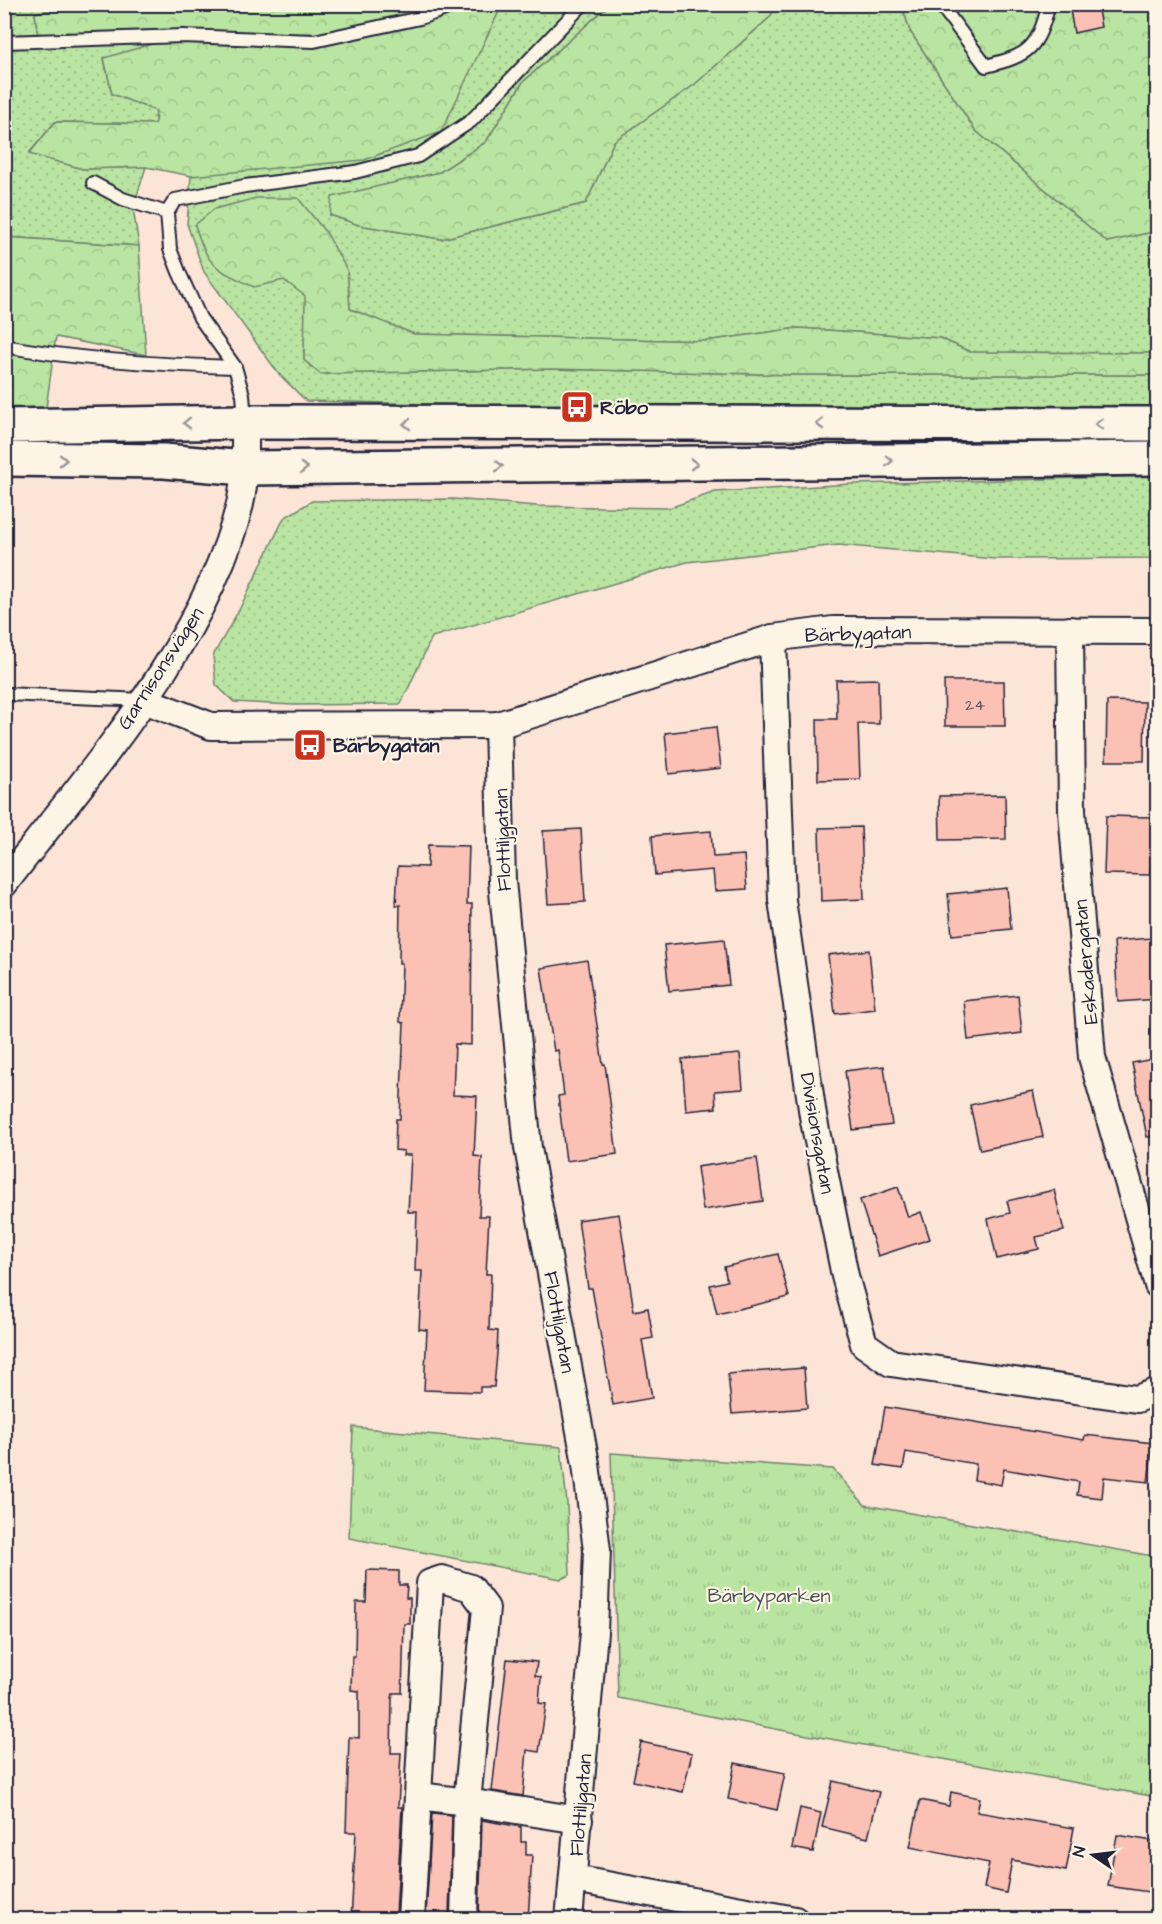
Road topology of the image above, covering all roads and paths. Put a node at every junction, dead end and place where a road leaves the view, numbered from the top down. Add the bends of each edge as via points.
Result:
1 (459, 4) edge
2 (574, 4) edge
3 (583, 4) edge
4 (940, 4) edge
5 (1049, 4) edge
6 (569, 19) junction
7 (4, 42) edge
8 (93, 183) dead end
9 (166, 213) junction
10 (4, 346) edge
11 (235, 367) junction
12 (245, 422) junction
13 (1158, 424) edge
14 (4, 426) edge
15 (4, 459) edge
16 (1158, 459) edge
17 (246, 468) junction
18 (1070, 630) junction
19 (1158, 631) edge
20 (773, 638) junction
21 (4, 694) edge
22 (144, 700) junction
23 (498, 725) junction
24 (4, 884) edge
25 (1158, 1285) edge
26 (1147, 1395) edge
27 (419, 1796) junction
28 (467, 1802) junction
29 (579, 1820) junction
30 (574, 1879) junction
31 (411, 1920) edge
32 (464, 1920) edge
33 (569, 1920) edge
34 (795, 1920) edge

1 - 7 lane via 420,18 314,41 183,36
2 - 6 lane
3 - 6 lane
4 - 5 lane via 986,66 1021,57 1042,33
6 - 9 lane via 471,121 418,156 355,172 205,193 175,200
8 - 9 lane via 123,199
9 - 11 lane via 170,249 200,318
10 - 11 lane via 162,366
11 - 12 lane
13 -> 12 main road
12 -> 14 main road
12 - 17 street, Garnisonsvägen
15 -> 17 main road via 164,461
17 -> 16 main road
17 - 22 street, Garnisonsvägen via 226,553 198,614
18 - 19 street, Bärbygatan
18 - 20 street, Bärbygatan via 833,630
18 - 25 street, Eskadergatan via 1072,811 1092,1057
20 - 23 street, Bärbygatan
20 - 26 street, Divisionsgatan via 782,900 813,1116 845,1276 864,1344 891,1364
21 - 22 lane
22 - 23 street, Bärbygatan via 211,726
22 - 24 street, Garnisonsvägen
23 - 29 street, Flottiljgatan via 502,881 528,1148 586,1464 597,1550
27 - 28 street
27 - 28 street via 430,1583 442,1579 471,1588 486,1608
27 - 31 street
28 - 29 street
28 - 32 street
29 - 30 street, Flottiljgatan
30 - 33 street, Flottiljgatan
30 - 34 street

